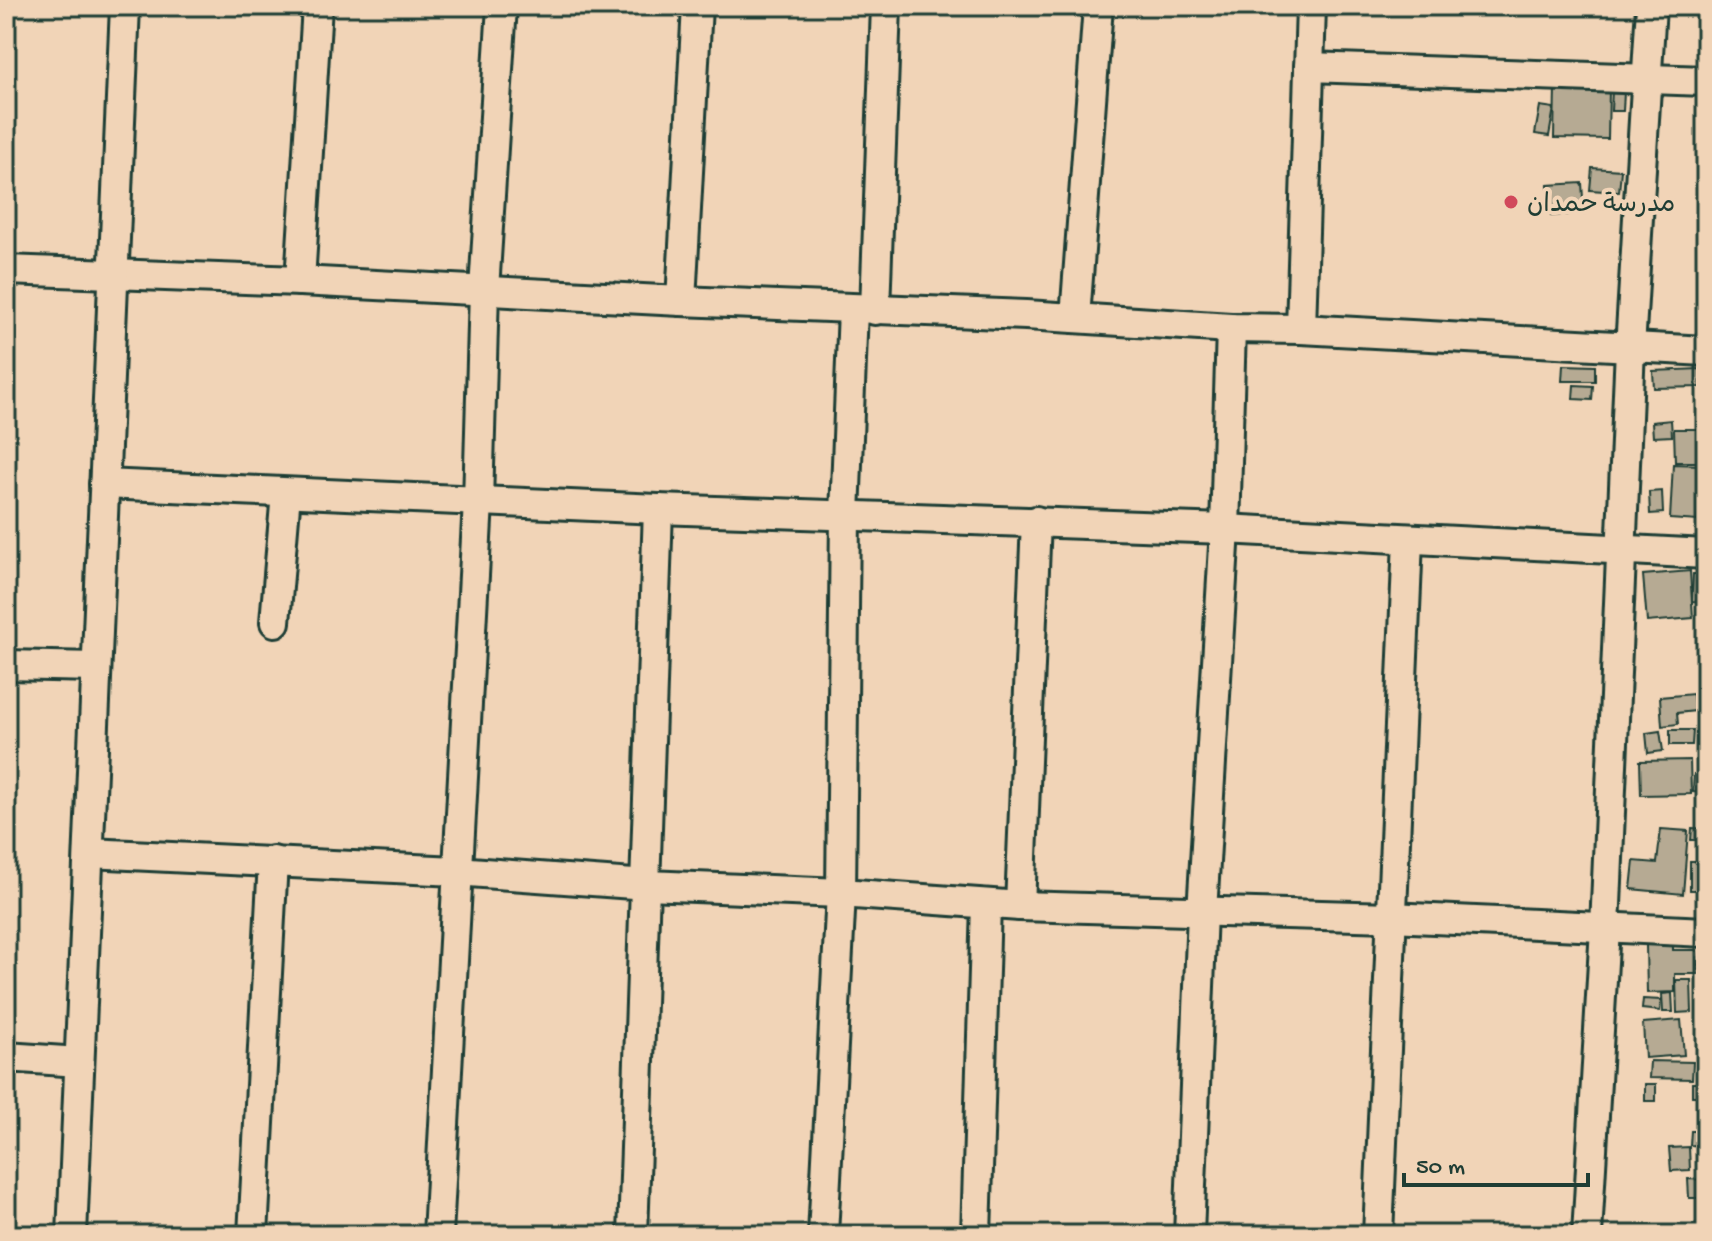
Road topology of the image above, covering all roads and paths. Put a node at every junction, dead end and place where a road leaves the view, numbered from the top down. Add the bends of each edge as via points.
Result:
1 (125, 6) edge
2 (317, 6) edge
3 (502, 6) edge
4 (697, 6) edge
5 (886, 6) edge
6 (1098, 6) edge
7 (1311, 6) edge
8 (1651, 6) edge
9 (1309, 67) junction
10 (1646, 78) junction
11 (1706, 81) edge
12 (6, 270) edge
13 (114, 274) junction
14 (300, 281) junction
15 (484, 290) junction
16 (681, 301) junction
17 (864, 309) junction
18 (1075, 318) junction
19 (1231, 328) junction
20 (1301, 329) junction
21 (1630, 348) junction
22 (1706, 351) edge
23 (104, 484) junction
24 (286, 493) junction
25 (478, 502) junction
26 (658, 509) junction
27 (845, 515) junction
28 (1036, 521) junction
29 (1225, 529) junction
30 (1408, 540) junction
31 (1622, 548) junction
32 (1706, 554) edge
33 (275, 622) dead end
34 (6, 665) edge
35 (96, 667) junction
36 (89, 853) junction
37 (273, 861) junction
38 (456, 871) junction
39 (647, 885) junction
40 (841, 893) junction
41 (986, 904) junction
42 (1020, 906) junction
43 (1202, 912) junction
44 (1391, 917) junction
45 (1605, 928) junction
46 (1706, 932) edge
47 (6, 1057) edge
48 (79, 1062) junction
49 (72, 1235) edge
50 (253, 1235) edge
51 (438, 1235) edge
52 (633, 1235) edge
53 (823, 1235) edge
54 (976, 1235) edge
55 (1189, 1235) edge
56 (1378, 1235) edge
57 (1587, 1235) edge

1 - 13 street
2 - 14 street
3 - 15 street
4 - 16 street
5 - 17 street
6 - 18 street
7 - 9 street
8 - 10 street
9 - 10 street
9 - 20 street
10 - 11 street
10 - 21 street
12 - 13 street
13 - 14 street
13 - 23 street
14 - 15 street
15 - 16 street
15 - 25 street
16 - 17 street
17 - 18 street
17 - 27 street
18 - 19 street
19 - 20 street
19 - 29 street
20 - 21 street
21 - 22 street
21 - 31 street
23 - 24 street
23 - 35 street
24 - 25 street
24 - 33 street
25 - 26 street
25 - 38 street
26 - 27 street
26 - 39 street
27 - 28 street
27 - 40 street
28 - 29 street
28 - 42 street
29 - 30 street
29 - 43 street
30 - 31 street
30 - 44 street
31 - 32 street
31 - 45 street
34 - 35 street
35 - 36 street
36 - 37 street
36 - 48 street
37 - 38 street
37 - 50 street
38 - 39 street
38 - 51 street
39 - 40 street
39 - 52 street
40 - 41 street
40 - 53 street
41 - 42 street
41 - 54 street
42 - 43 street
43 - 44 street
43 - 55 street
44 - 45 street
44 - 56 street
45 - 46 street
45 - 57 street
47 - 48 street
48 - 49 street

